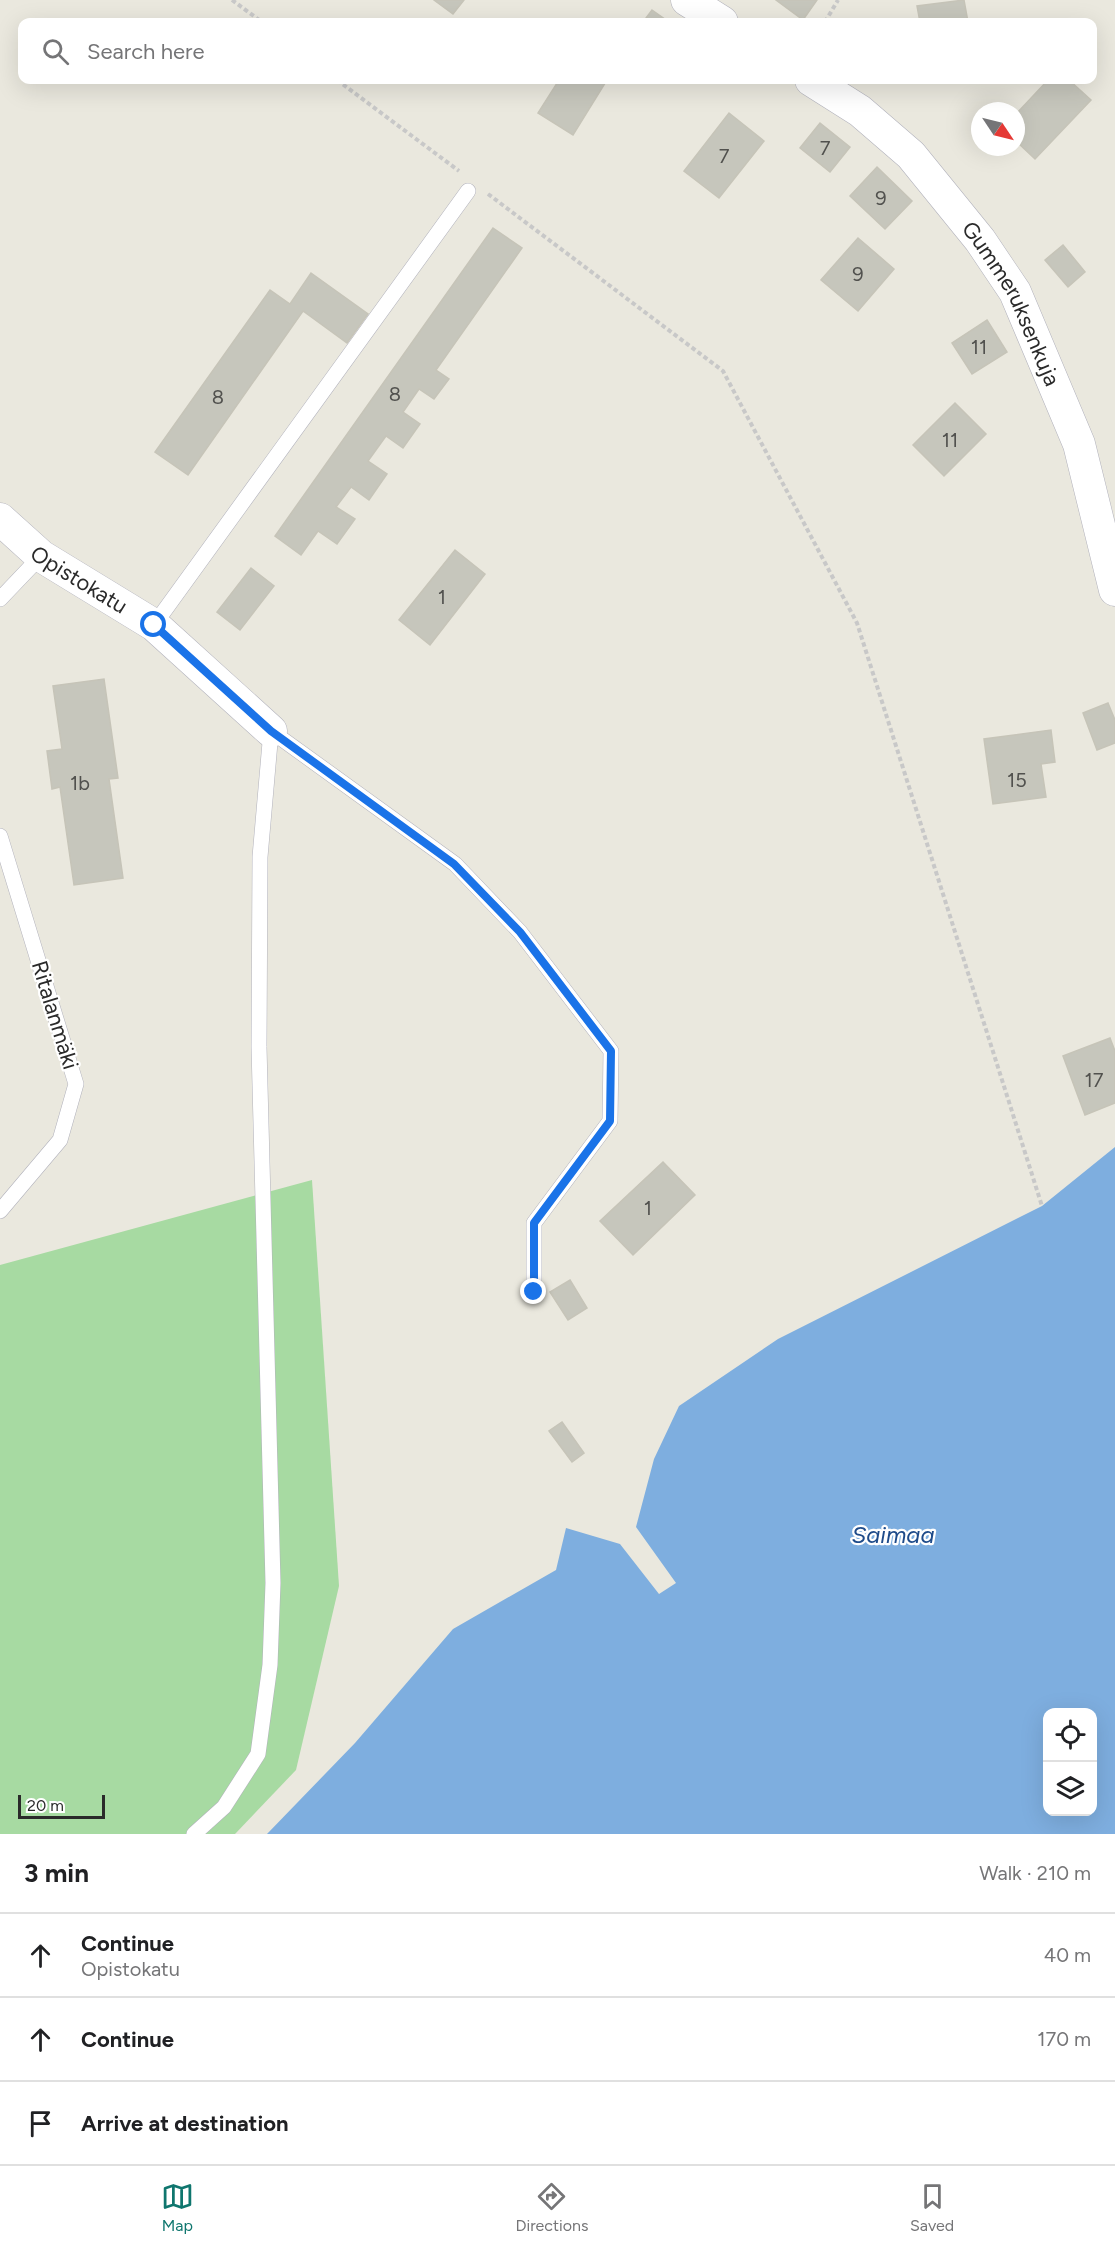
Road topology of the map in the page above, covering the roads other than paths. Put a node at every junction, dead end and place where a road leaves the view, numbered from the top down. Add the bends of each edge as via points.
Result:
1 (687, 0) edge
2 (716, 18) edge
3 (817, 84) edge
4 (468, 191) dead end
5 (0, 519) edge
6 (41, 556) junction
7 (1115, 590) edge
8 (0, 599) edge
9 (154, 625) junction
10 (271, 731) junction
11 (0, 836) edge
12 (0, 1211) edge
13 (534, 1292) dead end
14 (194, 1834) edge

1 - 2 street
3 - 7 street, Gummeruksenkuja via 860,111 911,154 980,240 1015,292 1079,444
4 - 9 lane
5 - 6 street, Opistokatu
6 - 8 lane
6 - 9 street, Opistokatu
9 - 10 street, Opistokatu
10 - 13 lane via 454,864 520,932 611,1051 610,1121 534,1223
10 - 14 lane via 260,857 259,1047 273,1584 270,1665 258,1754 224,1807
11 - 12 lane, Ritalanmäki via 76,1084 60,1140

